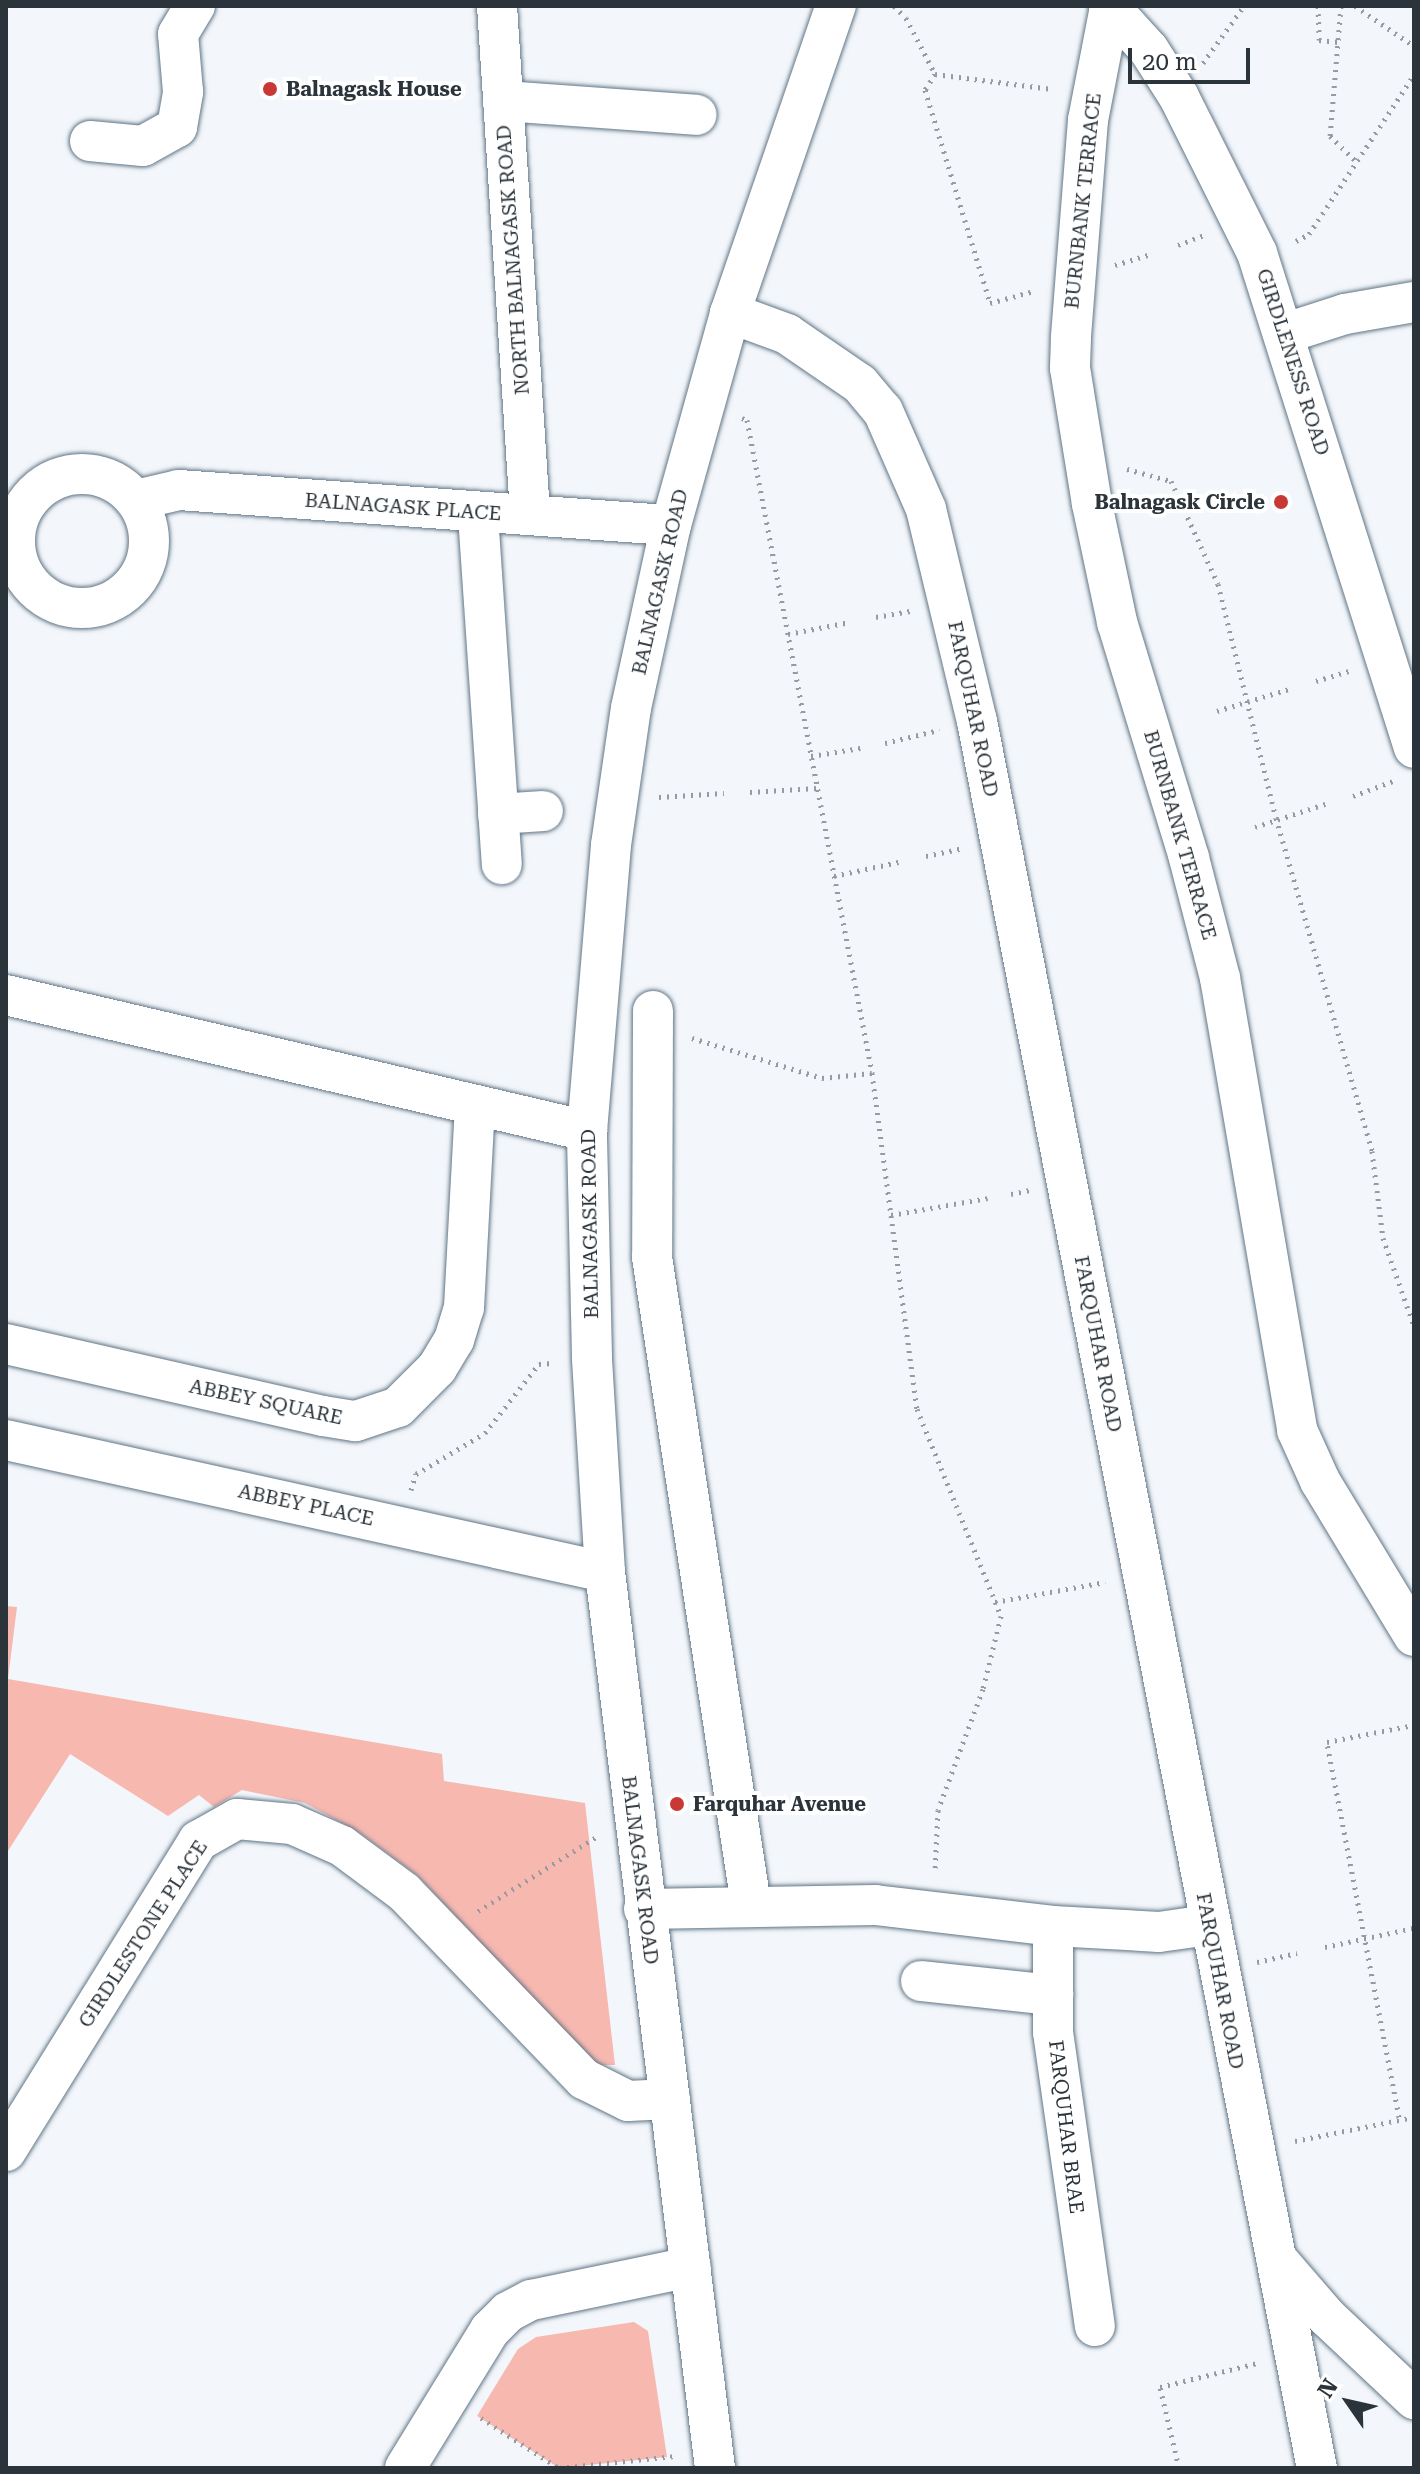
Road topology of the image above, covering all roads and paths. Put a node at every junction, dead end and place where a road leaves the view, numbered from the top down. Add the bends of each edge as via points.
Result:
1 (195, 6) edge
2 (497, 6) edge
3 (836, 6) edge
4 (894, 6) edge
5 (1109, 6) edge
6 (1244, 6) edge
7 (1318, 6) edge
8 (1341, 6) edge
9 (1355, 6) edge
10 (1338, 42) junction
11 (1414, 46) edge
12 (935, 74) junction
13 (1414, 75) edge
14 (1093, 94) junction
15 (1179, 97) junction
16 (503, 101) junction
17 (696, 115) dead end
18 (90, 141) dead end
19 (1357, 162) junction
20 (1290, 243) dead end
21 (1027, 293) dead end
22 (1414, 302) edge
23 (730, 313) junction
24 (1286, 333) junction
25 (707, 397) junction
26 (1125, 468) dead end
27 (136, 500) dead end
28 (530, 514) junction
29 (478, 515) junction
30 (671, 525) junction
31 (850, 622) dead end
32 (788, 634) junction
33 (1289, 689) dead end
34 (1247, 703) junction
35 (1217, 711) dead end
36 (977, 721) junction
37 (885, 743) dead end
38 (860, 748) dead end
39 (811, 756) junction
40 (1408, 763) edge
41 (817, 788) junction
42 (750, 792) dead end
43 (1353, 796) dead end
44 (1325, 804) dead end
45 (543, 811) dead end
46 (498, 814) junction
47 (1276, 818) junction
48 (1255, 827) dead end
49 (899, 862) dead end
50 (502, 864) dead end
51 (834, 876) junction
52 (6, 995) edge
53 (653, 1011) joint
54 (872, 1073) junction
55 (475, 1108) junction
56 (587, 1131) junction
57 (988, 1198) dead end
58 (891, 1215) junction
59 (1414, 1326) edge
60 (6, 1344) edge
61 (592, 1357) junction
62 (6, 1440) edge
63 (401, 1525) junction
64 (605, 1572) junction
65 (1143, 1575) junction
66 (995, 1602) junction
67 (1414, 1636) edge
68 (1414, 1725) edge
69 (633, 1818) junction
70 (751, 1905) junction
71 (644, 1909) junction
72 (933, 1910) junction
73 (1208, 1925) junction
74 (1053, 1926) junction
75 (1414, 1928) edge
76 (443, 1933) junction
77 (1364, 1939) junction
78 (1325, 1947) dead end
79 (921, 1981) dead end
80 (1053, 1995) junction
81 (670, 2099) junction
82 (1399, 2117) junction
83 (1414, 2117) edge
84 (1255, 2150) junction
85 (6, 2151) edge
86 (1276, 2258) junction
87 (691, 2267) junction
88 (1095, 2326) dead end
89 (1294, 2354) junction
90 (448, 2398) junction
91 (1414, 2399) edge
92 (714, 2460) edge
93 (405, 2468) edge
94 (1179, 2468) edge
95 (1317, 2468) edge

1 - 18 street via 178,34 183,92 177,127 143,146
2 - 16 street, NORTH BALNAGASK ROAD
3 - 23 street, BALNAGASK ROAD
4 - 12 path via 906,18
5 - 14 street, BURNBANK TERRACE
5 - 15 street, GIRDLENESS ROAD via 1149,50
6 - 15 path
7 - 10 path via 1319,40
8 - 10 path
9 - 11 path
10 - 19 path via 1330,136 1335,147
12 - 14 path
12 - 21 path via 925,90 990,303
13 - 19 path
14 - 67 street, BURNBANK TERRACE via 1070,368 1111,593 1206,918 1264,1218 1297,1430 1320,1481
15 - 24 street, GIRDLENESS ROAD via 1237,207
16 - 17 street
16 - 28 street, NORTH BALNAGASK ROAD
19 - 20 path via 1309,234
22 - 24 street via 1345,314
23 - 25 street, BALNAGASK ROAD
23 - 36 street, FARQUHAR ROAD via 787,334 825,356 883,411 926,509
24 - 40 street, GIRDLENESS ROAD
25 - 30 street, BALNAGASK ROAD
25 - 32 path via 747,420
26 - 34 path via 1171,481 1218,584
27 - 29 street, BALNAGASK PLACE via 179,490
28 - 29 street, BALNAGASK PLACE
28 - 30 street, BALNAGASK PLACE
29 - 46 street
30 - 56 street, BALNAGASK ROAD via 631,708 608,872
31 - 32 path
32 - 39 path
33 - 34 path
34 - 35 path
34 - 47 path
36 - 37 path
36 - 65 street, FARQUHAR ROAD
38 - 39 path
39 - 41 path
40 - 43 path
41 - 42 path
41 - 51 path
44 - 47 path
45 - 46 street
46 - 50 street
47 - 48 path
47 - 59 path via 1372,1151 1383,1238
49 - 51 path
51 - 54 path
52 - 55 street
53 - 54 path via 693,1039 822,1078
53 - 70 street via 652,1257
54 - 58 path
55 - 56 street
55 - 60 street, ABBEY SQUARE via 464,1308 454,1340 437,1368 398,1407 356,1421 323,1416
56 - 61 street, BALNAGASK ROAD
57 - 58 path
58 - 66 path via 917,1409
61 - 63 path via 539,1364 485,1433 416,1474
61 - 64 street, BALNAGASK ROAD
62 - 63 street, ABBEY PLACE
63 - 64 street, ABBEY PLACE
64 - 69 street, BALNAGASK ROAD
65 - 66 path
65 - 73 street, FARQUHAR ROAD
66 - 72 path via 1001,1616 983,1689 938,1810
68 - 77 path via 1327,1742
69 - 71 street, BALNAGASK ROAD
69 - 76 path
70 - 71 street
70 - 72 street
71 - 81 street, BALNAGASK ROAD
72 - 74 street
73 - 74 street via 1159,1932
73 - 84 street, FARQUHAR ROAD
74 - 80 street, FARQUHAR BRAE
75 - 77 path
76 - 81 street, GIRDLESTONE PLACE via 584,2079 628,2101
76 - 85 street, GIRDLESTONE PLACE via 404,1892 342,1846 292,1824 237,1819 217,1826 198,1841
77 - 78 path
77 - 82 path
79 - 80 street
80 - 88 street, FARQUHAR BRAE via 1055,2047
81 - 87 street, BALNAGASK ROAD
82 - 83 path
82 - 84 path
84 - 86 street, FARQUHAR ROAD
86 - 89 street, FARQUHAR ROAD
86 - 91 street via 1327,2317
87 - 90 street via 531,2300 508,2312 490,2330
87 - 92 street, BALNAGASK ROAD
89 - 94 path via 1160,2387
89 - 95 street, FARQUHAR ROAD
90 - 92 path via 559,2468
90 - 93 street

